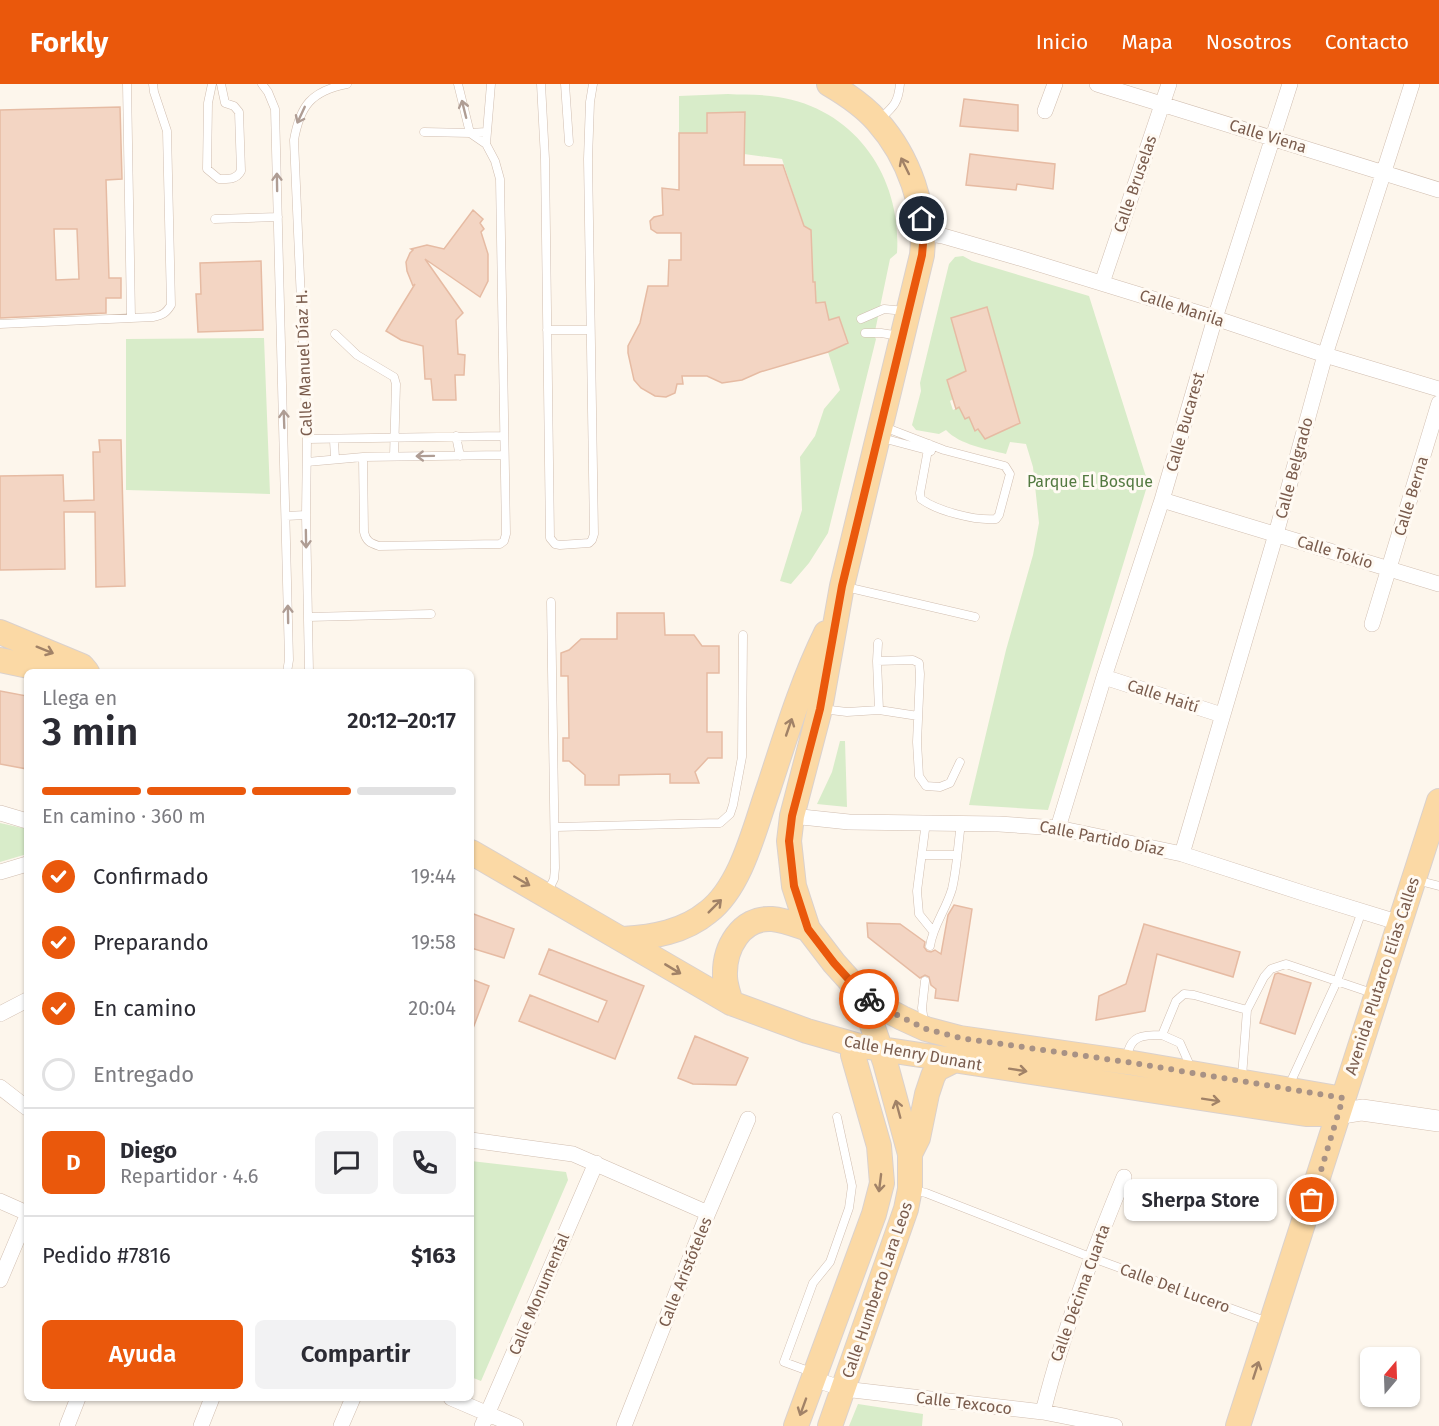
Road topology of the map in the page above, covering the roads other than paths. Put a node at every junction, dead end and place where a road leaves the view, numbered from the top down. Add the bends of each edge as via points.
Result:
1 (127, 84) edge
2 (153, 84) edge
3 (212, 84) edge
4 (220, 84) edge
5 (261, 84) edge
6 (346, 84) edge
7 (458, 84) edge
8 (491, 84) edge
9 (541, 84) edge
10 (565, 84) edge
11 (593, 84) edge
12 (829, 84) edge
13 (900, 84) edge
14 (1055, 84) edge
15 (1098, 84) edge
16 (1169, 84) edge
17 (1290, 84) edge
18 (1412, 84) edge
19 (1163, 104) junction
20 (1045, 111) dead end
21 (878, 121) junction
22 (424, 132) dead end
23 (486, 132) junction
24 (470, 133) junction
25 (1273, 138) junction
26 (569, 142) dead end
27 (486, 144) junction
28 (1384, 172) junction
29 (1439, 189) edge
30 (278, 217) junction
31 (215, 219) dead end
32 (924, 233) junction
33 (1102, 283) junction
34 (908, 312) junction
35 (130, 318) junction
36 (1215, 318) junction
37 (861, 319) dead end
38 (0, 324) edge
39 (547, 330) junction
40 (590, 330) junction
41 (864, 333) dead end
42 (335, 334) dead end
43 (901, 336) junction
44 (1325, 355) junction
45 (1439, 389) edge
46 (1439, 403) edge
47 (880, 431) junction
48 (456, 436) junction
49 (504, 436) junction
50 (395, 438) junction
51 (307, 439) junction
52 (334, 440) junction
53 (928, 447) junction
54 (504, 455) junction
55 (394, 456) junction
56 (460, 456) junction
57 (363, 457) junction
58 (335, 459) junction
59 (307, 462) junction
60 (1162, 500) junction
61 (306, 515) junction
62 (286, 516) junction
63 (1276, 534) junction
64 (1389, 568) junction
65 (1439, 584) edge
66 (842, 586) junction
67 (551, 602) dead end
68 (836, 610) junction
69 (431, 614) dead end
70 (308, 617) junction
71 (975, 617) dead end
72 (1372, 624) dead end
73 (0, 632) edge
74 (743, 635) dead end
75 (878, 643) dead end
76 (0, 660) edge
77 (877, 661) junction
78 (43, 669) edge
79 (84, 669) edge
80 (288, 669) edge
81 (309, 669) edge
82 (1104, 677) junction
83 (820, 709) junction
84 (879, 710) junction
85 (1222, 715) junction
86 (918, 716) junction
87 (960, 762) dead end
88 (1439, 801) edge
89 (0, 813) edge
90 (792, 816) junction
91 (24, 819) edge
92 (926, 822) junction
93 (961, 823) junction
94 (556, 827) junction
95 (1058, 828) junction
96 (474, 854) edge
97 (1182, 854) junction
98 (923, 855) junction
99 (957, 855) junction
100 (24, 865) edge
101 (0, 872) edge
102 (1414, 879) junction
103 (1439, 886) edge
104 (546, 895) junction
105 (1362, 911) junction
106 (1400, 923) junction
107 (808, 929) junction
108 (933, 930) junction
109 (623, 939) junction
110 (930, 946) dead end
111 (925, 981) dead end
112 (1337, 981) junction
113 (861, 993) junction
114 (1377, 995) junction
115 (24, 1002) edge
116 (731, 1003) junction
117 (1247, 1010) junction
118 (0, 1014) edge
119 (926, 1029) junction
120 (1162, 1035) junction
121 (856, 1045) junction
122 (881, 1049) junction
123 (955, 1060) junction
124 (1127, 1062) junction
125 (1187, 1072) junction
126 (1241, 1081) junction
127 (0, 1088) edge
128 (1290, 1088) junction
129 (24, 1106) edge
130 (1348, 1107) junction
131 (837, 1117) dead end
132 (748, 1119) dead end
133 (1439, 1121) edge
134 (474, 1140) edge
135 (910, 1154) junction
136 (596, 1163) junction
137 (1124, 1177) dead end
138 (910, 1189) junction
139 (0, 1201) edge
140 (24, 1213) edge
141 (708, 1213) junction
142 (24, 1221) edge
143 (1090, 1257) junction
144 (0, 1280) edge
145 (1271, 1323) junction
146 (814, 1376) junction
147 (844, 1389) junction
148 (77, 1401) edge
149 (211, 1401) edge
150 (352, 1401) edge
151 (456, 1401) edge
152 (1042, 1412) junction
153 (485, 1420) edge
154 (67, 1426) edge
155 (201, 1426) edge
156 (341, 1426) edge
157 (516, 1426) edge
158 (624, 1426) edge
159 (796, 1426) edge
160 (830, 1426) edge
161 (1115, 1426) edge
162 (1238, 1426) edge

1 - 35 lane
2 - 35 lane via 167,131 171,305 161,316
3 - 4 lane via 207,169 219,179 234,178 241,171 239,112 225,103
30 -> 5 lane, Calle Manuel Díaz H. via 276,109
6 -> 51 lane, Calle Manuel Díaz H. via 328,87 308,100 294,140
24 -> 7 lane
8 - 23 lane
9 - 39 lane
10 - 26 lane
11 - 40 lane via 588,159
12 - 21 main road
13 - 21 lane via 895,105
14 - 20 street
15 - 19 street, Calle Viena
16 - 19 street, Calle Bruselas
17 - 25 street, Calle Bucarest
18 - 28 street, Calle Belgrado
19 - 25 street, Calle Viena
19 - 33 street, Calle Bruselas
32 -> 21 main road via 920,205 909,175 896,146
22 - 24 lane
23 - 24 lane
23 - 27 lane
24 - 27 lane
25 - 28 street, Calle Viena
25 - 36 street, Calle Bucarest
27 - 49 lane via 500,179
28 - 29 street, Calle Viena
28 - 44 street, Calle Belgrado
30 - 31 lane
62 -> 30 lane, Calle Manuel Díaz H.
32 - 33 street, Calle Manila
32 - 34 main road
33 - 36 street, Calle Manila
34 - 37 lane via 884,309
34 - 43 main road
35 - 38 lane
36 - 44 street, Calle Manila
36 - 60 street, Calle Bucarest
39 - 40 lane
39 - 40 lane via 550,538 560,545 589,543 594,534
41 - 43 lane
42 - 50 lane via 357,356 394,377
43 - 47 main road
44 - 45 street, Calle Manila
44 - 63 street, Calle Belgrado
46 - 64 street, Calle Berna
47 - 53 lane
47 - 66 main road
48 - 49 lane
48 - 50 lane
48 - 56 lane
49 - 54 lane
50 - 52 lane
50 - 55 lane
51 - 52 lane
51 - 59 lane, Calle Manuel Díaz H.
52 - 58 lane
53 - 53 lane via 1008,469 1010,474 996,519 958,513 921,499
54 - 56 lane
54 - 57 lane via 506,534 500,544 379,546 370,543 364,532
56 -> 55 lane
55 - 57 lane
57 - 58 lane
58 - 59 lane
59 - 61 lane, Calle Manuel Díaz H.
60 - 63 street, Calle Tokio
60 - 82 street, Calle Bucarest
61 - 62 lane
61 -> 70 lane, Calle Manuel Díaz H.
80 -> 62 lane, Calle Manuel Díaz H.
63 - 64 street, Calle Tokio
63 - 85 street, Calle Belgrado
64 - 65 street, Calle Tokio
64 - 72 street, Calle Berna
66 - 68 main road
66 - 71 lane
67 - 94 lane
68 - 83 main road, Calle Humberto Lara Leos
109 -> 68 main road via 650,938 678,929 709,912 725,896 744,859 810,665
69 - 70 lane
70 - 81 lane, Calle Manuel Díaz H.
73 -> 79 main road
74 - 94 lane via 742,757 730,814 720,823
75 - 77 lane
76 - 78 main road
77 - 84 lane
77 - 86 lane via 919,663
82 - 85 street, Calle Haití
82 - 95 street, Calle Bucarest
83 - 84 lane
83 - 90 main road, Calle Humberto Lara Leos
84 - 86 lane
85 - 97 street, Calle Belgrado
86 - 87 lane via 919,776 926,786 950,783
88 - 102 main road, Avenida Plutarco Elías Calles
89 - 91 street
90 - 92 street, Calle Partido Díaz via 849,822
90 - 107 main road, Calle Humberto Lara Leos via 790,863
92 - 93 street, Calle Partido Díaz
92 - 98 lane
93 - 95 street, Calle Partido Díaz
93 - 99 lane
94 - 104 lane via 554,879
95 - 97 street, Calle Partido Díaz
96 -> 104 main road, Calle Henry Dunant
97 - 105 street, Calle Partido Díaz
98 - 99 lane
98 - 108 lane via 917,891 919,914
99 - 108 lane via 952,888
100 - 101 street
102 - 103 lane
102 - 106 main road, Avenida Plutarco Elías Calles
104 - 109 main road, Calle Henry Dunant
105 - 106 street, Calle Partido Díaz
105 - 112 lane
106 - 114 main road, Avenida Plutarco Elías Calles
107 - 113 main road, Calle Humberto Lara Leos
107 - 116 main road via 771,919 756,921 743,929 731,943 726,958 725,977
108 - 110 lane
109 -> 116 main road, Calle Henry Dunant
111 - 119 lane via 922,1008
112 - 114 lane
112 - 117 lane via 1286,964 1279,966 1264,977
112 - 128 lane
113 - 119 main road, Calle Henry Dunant
113 - 122 main road, Calle Humberto Lara Leos
114 - 130 main road, Avenida Plutarco Elías Calles
115 - 118 street
116 - 121 main road, Calle Henry Dunant
117 - 120 lane via 1184,994 1176,1001
117 - 126 lane
119 - 124 main road, Calle Henry Dunant via 960,1038
120 - 124 lane via 1142,1035 1134,1041
120 - 125 lane via 1180,1043 1188,1061
121 - 122 main road, Calle Henry Dunant
121 -> 146 main road, Calle Humberto Lara Leos via 854,1055 879,1146 882,1184
122 - 123 main road, Calle Henry Dunant
135 -> 122 main road, Calle Humberto Lara Leos
123 -> 130 main road, Calle Henry Dunant via 1306,1114
123 - 135 main road via 937,1069 933,1077 918,1138
124 - 125 main road, Calle Henry Dunant
125 - 126 main road, Calle Henry Dunant
126 - 128 main road, Calle Henry Dunant
127 - 129 street
128 - 130 main road, Calle Henry Dunant
130 - 133 street, Calle Henry Dunant
130 - 145 main road, Avenida Plutarco Elías Calles via 1332,1138
131 - 146 lane via 852,1186 849,1208 830,1262 813,1283 784,1362
132 - 141 street, Calle Aristóteles
134 - 136 street via 573,1154
135 - 138 main road, Calle Humberto Lara Leos
136 - 141 street
136 - 153 street, Calle Monumental
137 - 143 street, Calle Décima Cuarta
138 - 143 lane, Calle Del Lucero
138 - 147 main road, Calle Humberto Lara Leos
139 - 140 street
141 - 158 street, Calle Aristóteles
142 - 144 street
143 - 145 lane, Calle Del Lucero
143 - 152 street, Calle Décima Cuarta
162 -> 145 main road, Avenida Plutarco Elías Calles
146 - 147 street, Calle Texcoco
146 -> 159 main road, Calle Humberto Lara Leos
147 - 152 street, Calle Texcoco
147 - 160 main road, Calle Humberto Lara Leos
148 - 154 street
149 - 155 street
150 - 156 street
151 - 153 street
152 - 161 street, Calle Texcoco
153 - 157 street

